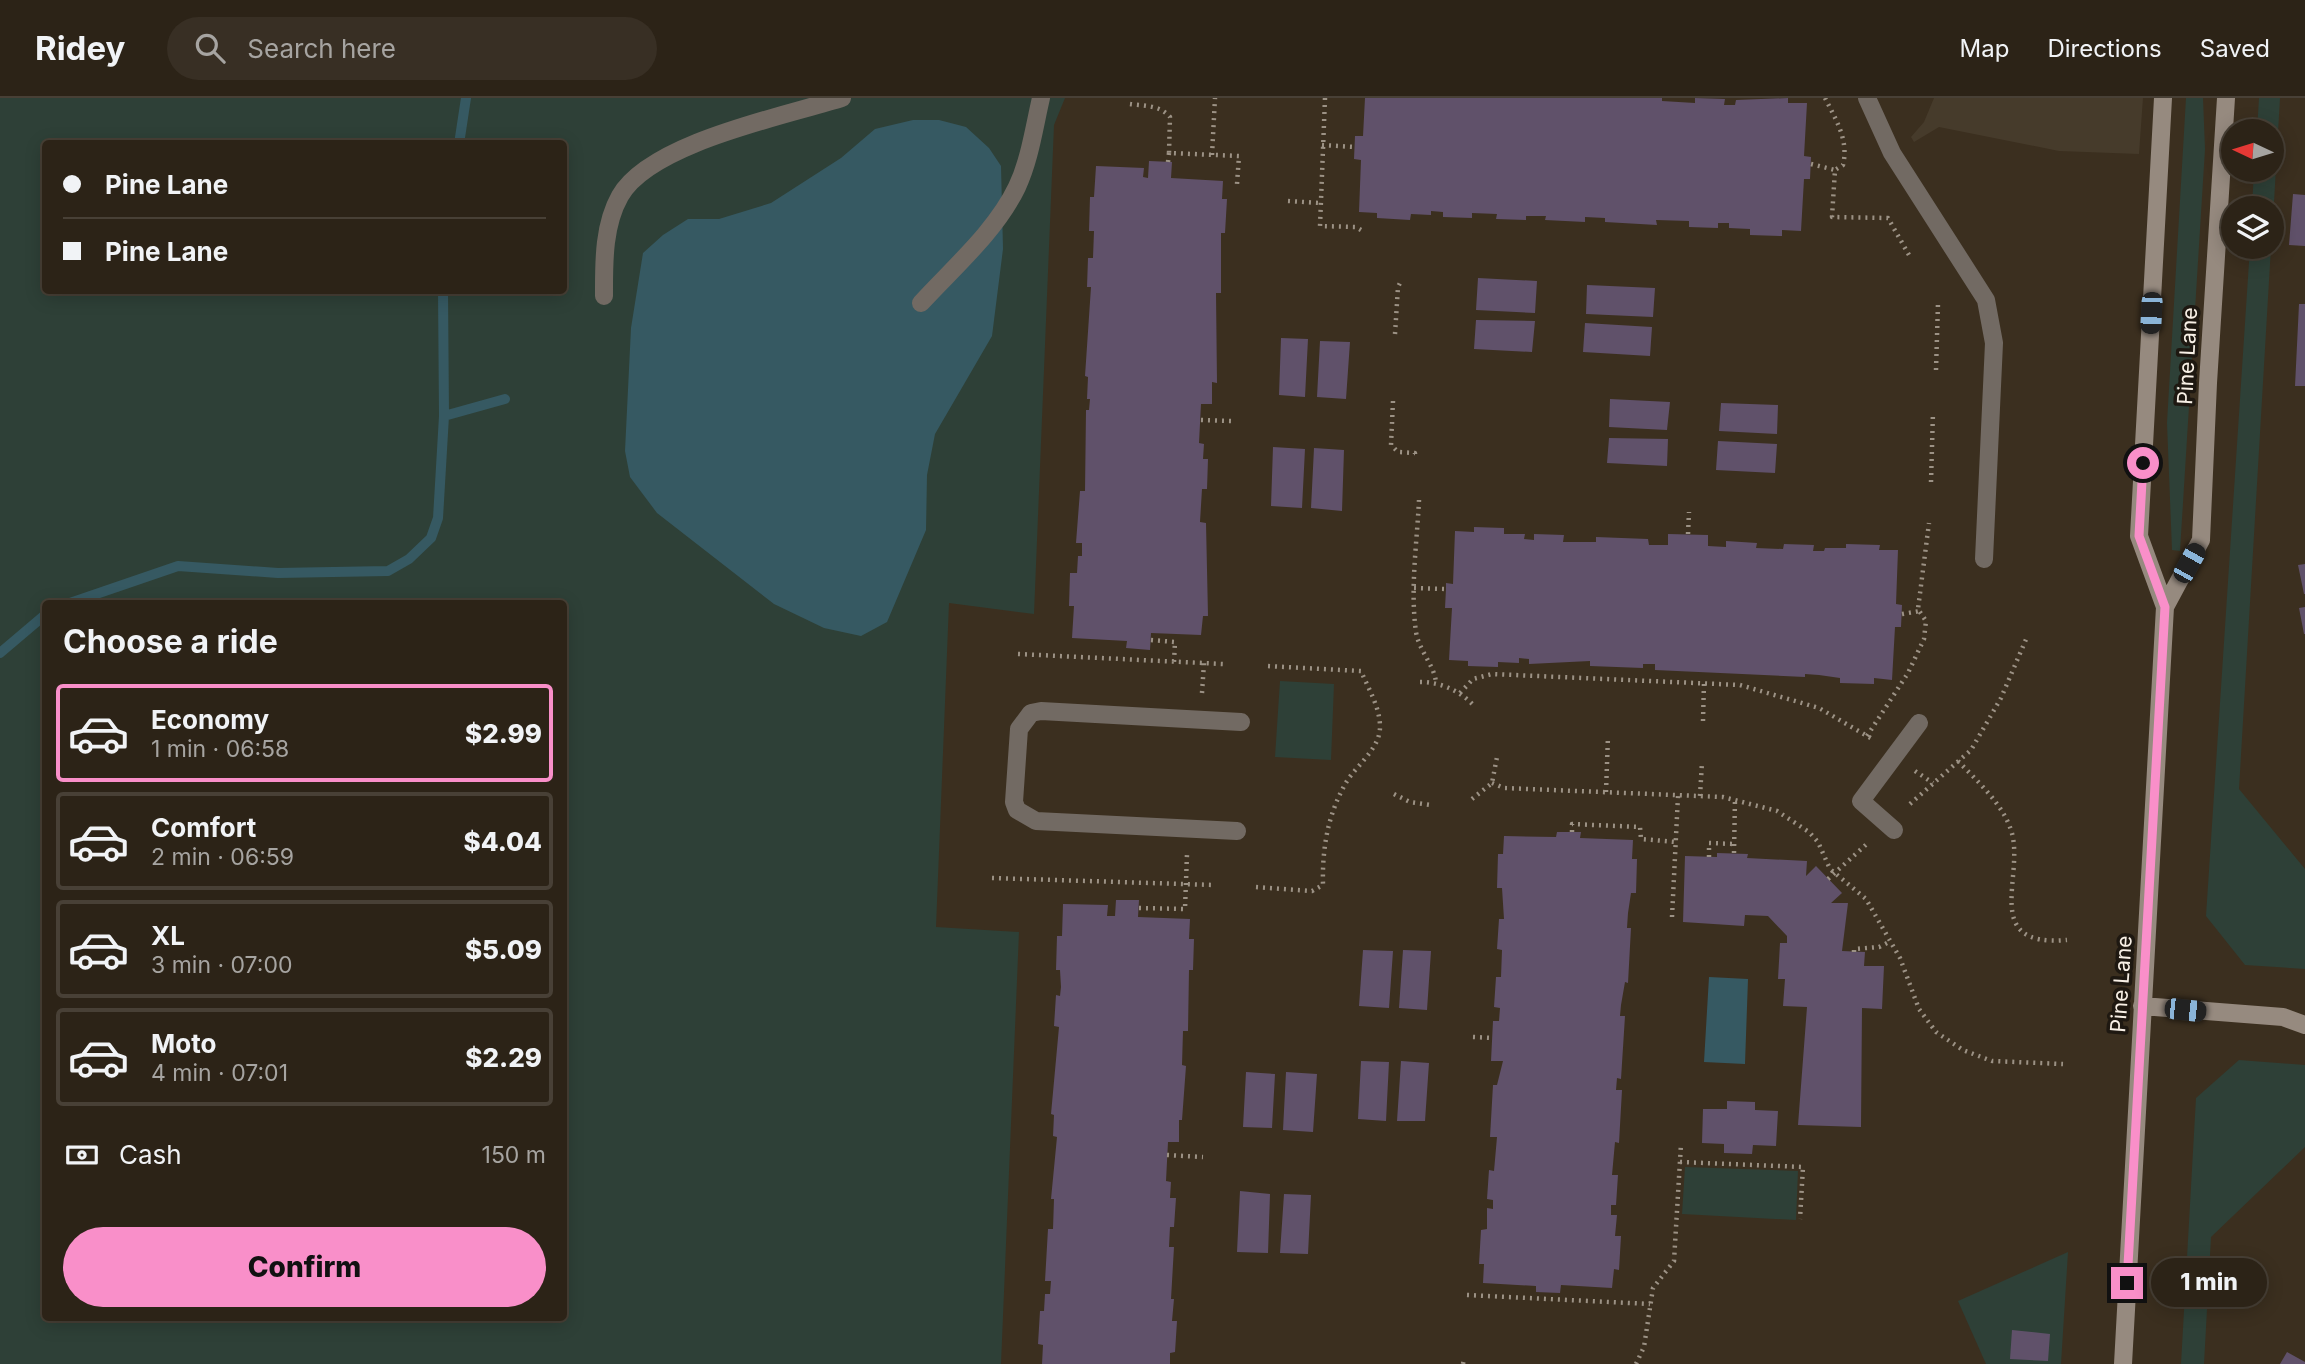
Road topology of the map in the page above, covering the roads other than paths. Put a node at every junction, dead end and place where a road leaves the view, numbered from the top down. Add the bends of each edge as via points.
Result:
1 (842, 98) edge
2 (1041, 98) edge
3 (1867, 98) edge
4 (2162, 98) edge
5 (2226, 98) edge
6 (604, 296) dead end
7 (921, 303) dead end
8 (1984, 559) dead end
9 (2165, 607) junction
10 (1241, 722) dead end
11 (1919, 723) dead end
12 (1894, 830) dead end
13 (1237, 831) dead end
14 (2142, 1006) junction
15 (2305, 1012) edge
16 (2283, 1017) junction
17 (2305, 1025) edge
18 (2123, 1364) edge

1 - 6 lane via 701,141 642,170 620,196 610,222
2 - 7 lane via 1028,156 1002,213
3 - 8 lane via 1892,153 1986,300 1992,318
4 - 9 main road, Pine Lane via 2139,536
5 - 9 main road, Pine Lane via 2201,540
9 - 14 main road, Pine Lane
10 - 13 lane via 1031,713 1019,729 1014,802 1026,817 1036,821
11 - 12 lane via 1861,801
14 - 16 main road
14 - 18 main road, Pine Lane
15 - 16 main road
16 - 17 main road

